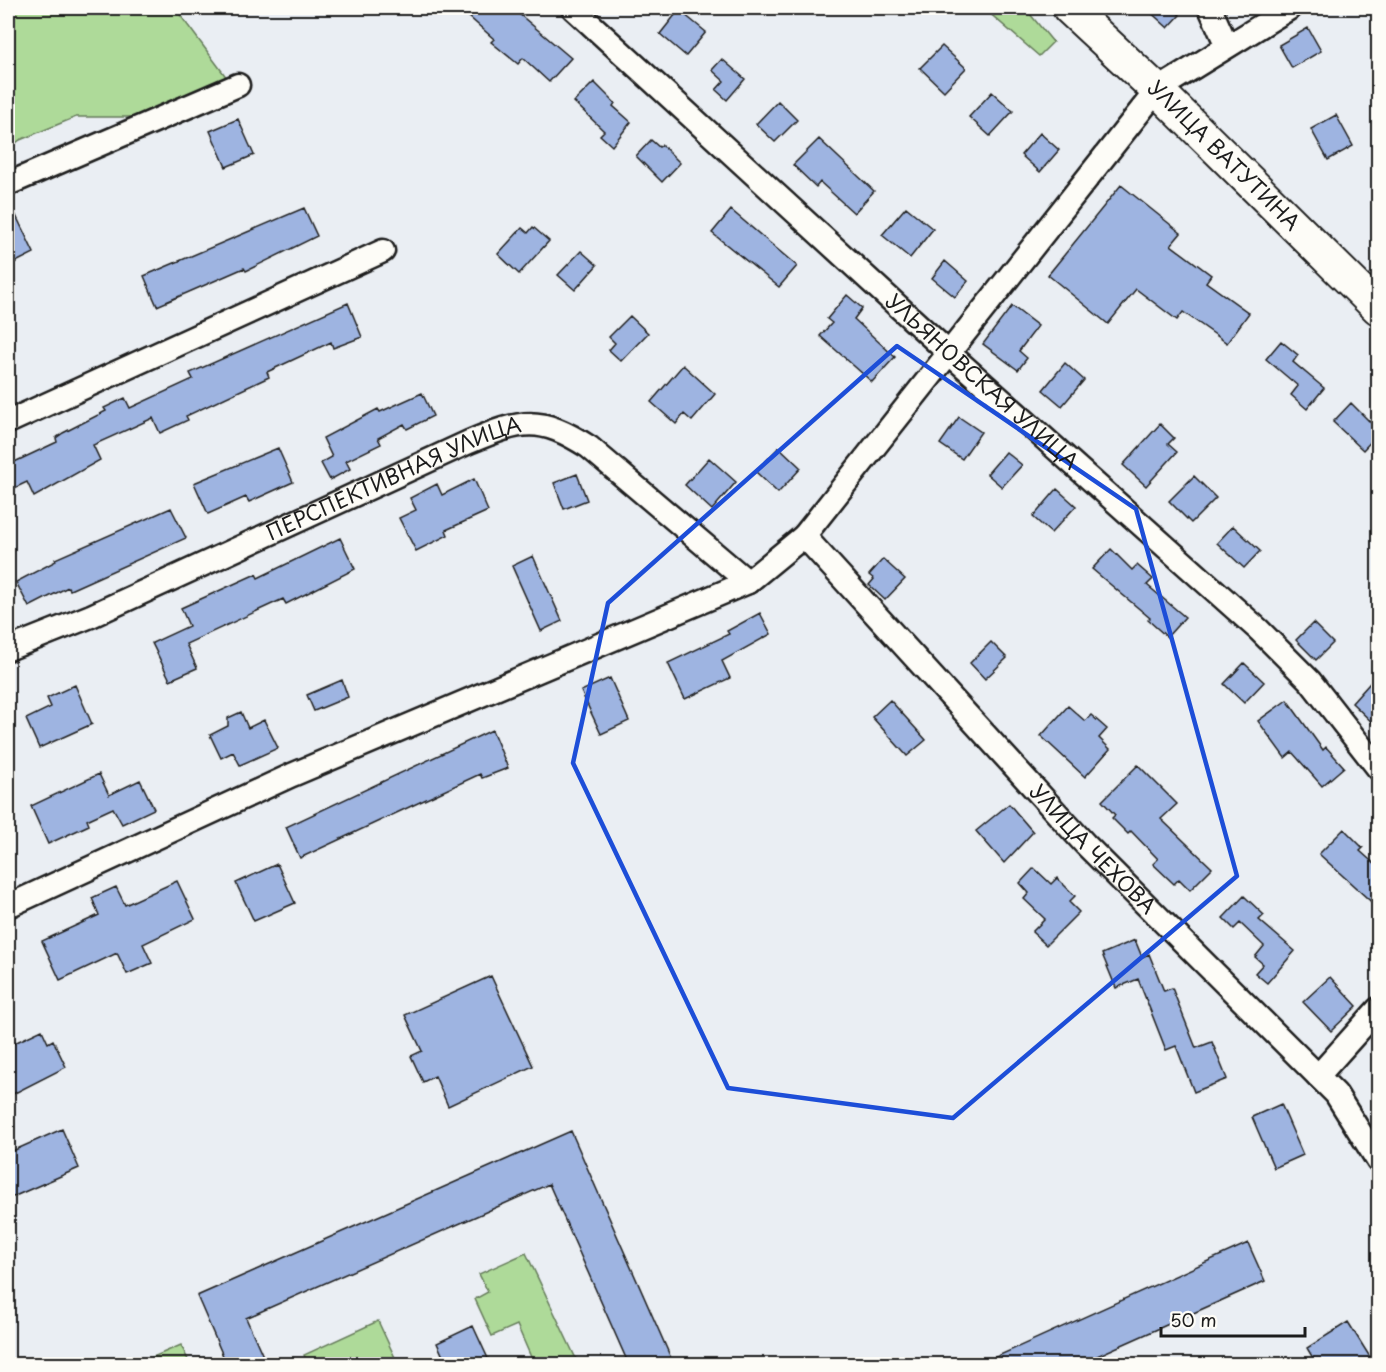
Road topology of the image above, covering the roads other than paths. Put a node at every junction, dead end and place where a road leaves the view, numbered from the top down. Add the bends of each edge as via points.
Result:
1 (573, 8) edge
2 (1069, 8) edge
3 (1210, 8) edge
4 (1290, 8) edge
5 (1227, 46) junction
6 (238, 85) dead end
7 (1157, 90) junction
8 (8, 184) edge
9 (383, 251) dead end
10 (1375, 298) edge
11 (950, 354) junction
12 (8, 422) edge
13 (804, 536) junction
14 (748, 582) junction
15 (8, 649) edge
16 (1378, 768) edge
17 (8, 906) edge
18 (1378, 1009) edge
19 (1318, 1077) junction
20 (1378, 1161) edge

1 - 11 street, УЛЬЯНОВСКАЯ УЛИЦА
2 - 7 main road, УЛИЦА ВАТУТИНА
3 - 5 street
4 - 5 street
5 - 7 street
6 - 8 street
7 - 10 main road, УЛИЦА ВАТУТИНА
7 - 11 street
9 - 12 street
11 - 13 street
11 - 16 street, УЛЬЯНОВСКАЯ УЛИЦА via 1259,630 1310,681
13 - 14 street
13 - 19 street, УЛИЦА ЧЕХОВА via 1085,844
14 - 15 street, ПЕРСПЕКТИВНАЯ УЛИЦА via 590,447 567,433 523,423 468,442 91,616
14 - 17 street via 292,776
18 - 19 street
19 - 20 street, УЛИЦА ЧЕХОВА via 1336,1094

